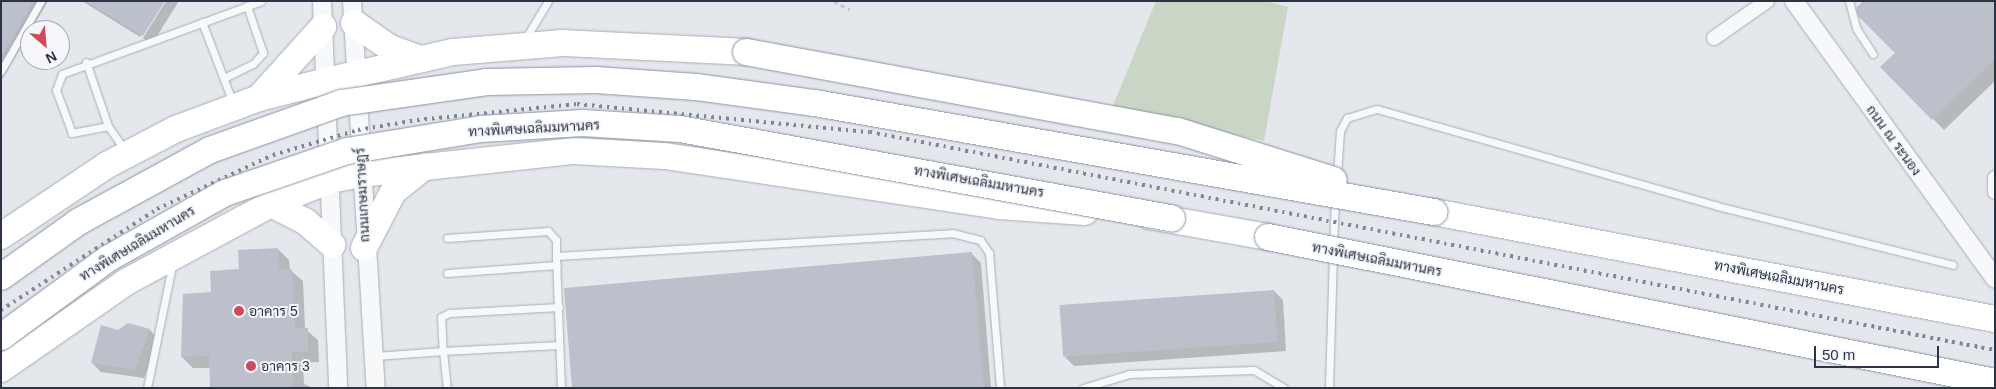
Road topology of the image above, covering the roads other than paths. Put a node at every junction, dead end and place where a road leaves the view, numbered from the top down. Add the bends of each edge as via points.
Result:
1 (41, 1) edge
2 (261, 1) edge
3 (322, 1) edge
4 (548, 1) edge
5 (1767, 1) edge
6 (1849, 1) edge
7 (1796, 2) edge
8 (247, 6) junction
9 (353, 12) edge
10 (202, 22) junction
11 (322, 27) junction
12 (1714, 38) dead end
13 (522, 46) junction
14 (1873, 54) dead end
15 (421, 59) junction
16 (86, 62) junction
17 (1, 71) edge
18 (356, 74) junction
19 (224, 78) junction
20 (326, 81) junction
21 (247, 102) junction
22 (108, 126) junction
23 (128, 154) junction
24 (426, 166) junction
25 (361, 174) junction
26 (1995, 178) edge
27 (330, 180) junction
28 (1995, 192) edge
29 (271, 204) junction
30 (1434, 212) junction
31 (1172, 218) junction
32 (1, 236) edge
33 (446, 238) dead end
34 (332, 245) junction
35 (364, 248) junction
36 (174, 256) junction
37 (556, 256) junction
38 (557, 265) junction
39 (1954, 265) dead end
40 (447, 273) dead end
41 (1, 277) edge
42 (1995, 279) edge
43 (558, 307) junction
44 (1995, 320) edge
45 (1, 337) edge
46 (559, 345) junction
47 (443, 351) junction
48 (373, 356) junction
49 (1, 369) edge
50 (1995, 382) edge
51 (147, 388) edge
52 (338, 388) edge
53 (376, 388) edge
54 (447, 388) edge
55 (561, 388) edge
56 (1000, 388) edge
57 (1083, 388) edge
58 (1284, 388) edge
59 (1329, 388) edge

1 - 17 lane
2 - 8 lane
3 - 11 street
4 - 13 lane via 535,16
5 - 12 street
6 - 14 lane via 1856,28
7 - 42 street, ถนน ณ ระนอง
8 - 10 lane
8 - 19 lane via 263,53 253,64
9 - 15 highway via 390,48
9 - 18 street, ถนนเกษมราษฎร์
10 - 16 lane
10 - 19 lane
11 - 20 street
11 - 21 highway
13 - 15 highway
13 - 30 highway, bridge via 563,43 746,52 1178,131
15 - 18 highway
16 - 22 lane
16 - 22 lane via 70,68 56,82 69,130 76,134
18 - 20 highway
18 - 25 street, ถนนเกษมราษฎร์
19 - 21 lane
20 - 21 highway
20 - 27 street
21 - 23 highway via 176,129
22 - 23 lane
23 - 32 highway
24 - 25 highway
24 - 31 highway, bridge via 574,152 742,165 999,206
24 - 35 highway via 393,192
25 - 27 highway
25 - 35 street, ถนนเกษมราษฎร์
26 - 28 street
27 - 29 highway
27 - 34 street
29 - 34 highway via 306,222
29 - 36 highway
30 - 41 highway, ทางพิเศษเฉลิมมหานคร, bridge via 796,100 596,80 486,82 341,103 210,150 87,217
30 - 44 highway, ทางพิเศษเฉลิมมหานคร
31 - 45 highway, ทางพิเศษเฉลิมมหานคร, bridge via 680,129 583,123 481,129 347,151 225,192 109,258
31 - 50 highway, ทางพิเศษเฉลิมมหานคร, bridge
33 - 37 lane via 548,231 556,240
34 - 52 street
35 - 48 street, ถนนเกษมราษฎร์
36 - 49 highway via 126,282
36 - 51 lane
37 - 38 lane
37 - 56 lane via 967,235 980,240 989,254
38 - 40 lane
38 - 43 lane
39 - 59 lane via 1717,206 1377,109 1359,111 1347,118 1340,131
43 - 46 lane
43 - 47 lane via 444,314 441,317
46 - 47 lane
46 - 55 lane
47 - 48 lane
47 - 54 lane
48 - 53 street, ถนนเกษมราษฎร์
57 - 58 lane via 1129,374 1254,370

